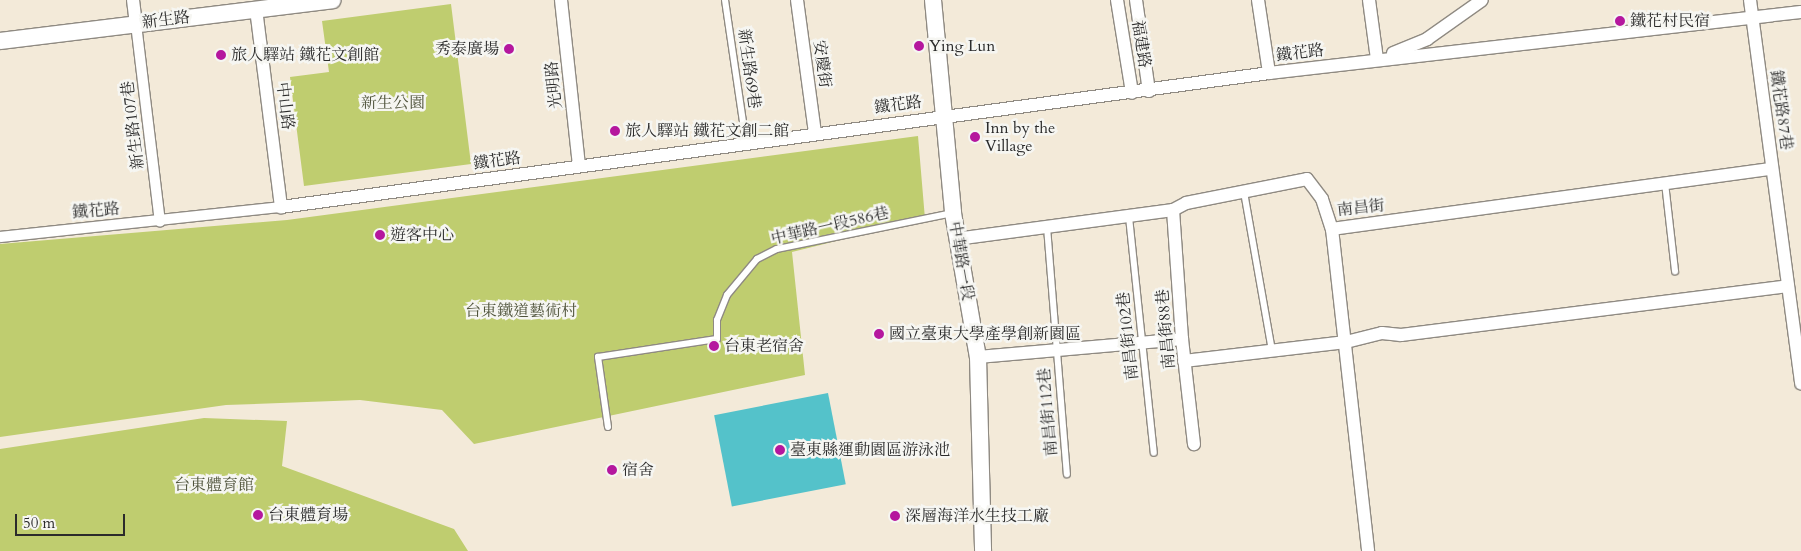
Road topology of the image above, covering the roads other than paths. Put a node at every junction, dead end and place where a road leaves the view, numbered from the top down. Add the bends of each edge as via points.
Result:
1 (134, 0) edge
2 (332, 0) edge
3 (561, 0) edge
4 (725, 0) edge
5 (797, 0) edge
6 (933, 0) edge
7 (1117, 0) edge
8 (1136, 0) edge
9 (1258, 0) edge
10 (1370, 0) edge
11 (1482, 0) edge
12 (1750, 0) edge
13 (256, 9) junction
14 (1801, 12) edge
15 (1752, 19) junction
16 (136, 24) junction
17 (0, 41) edge
18 (1377, 59) junction
19 (1269, 73) junction
20 (1149, 91) junction
21 (1132, 93) junction
22 (945, 115) junction
23 (815, 133) junction
24 (746, 142) junction
25 (579, 166) junction
26 (1772, 169) junction
27 (1665, 183) junction
28 (1244, 192) junction
29 (281, 207) junction
30 (1173, 210) junction
31 (953, 213) junction
32 (1129, 216) junction
33 (160, 222) junction
34 (1047, 227) junction
35 (1332, 229) junction
36 (0, 237) edge
37 (956, 239) junction
38 (1676, 271) dead end
39 (1788, 286) junction
40 (1182, 339) junction
41 (1346, 342) junction
42 (1142, 343) junction
43 (1057, 351) junction
44 (1272, 351) junction
45 (978, 357) junction
46 (1184, 361) junction
47 (1801, 384) edge
48 (608, 427) dead end
49 (1194, 444) dead end
50 (1154, 453) dead end
51 (1067, 474) dead end
52 (983, 551) edge
53 (1368, 551) edge

1 - 16 street
2 - 13 street, 新生路
3 - 25 street, 光明路
4 - 24 lane, 新生路69巷
5 - 23 street, 安慶街
6 - 22 street, 中華路一段
7 - 21 street, 福建路
8 - 20 street, 福建路
9 - 19 street
10 - 18 street
11 - 18 street via 1427,39
12 - 15 street, 鐵花路87巷
13 - 16 street, 新生路
13 - 29 street, 中山路
14 - 15 street, 鐵花路
15 - 18 street, 鐵花路
15 - 26 street, 鐵花路87巷
16 - 17 street, 新生路
16 - 33 street, 新生路107巷
18 - 19 street, 鐵花路
19 - 20 street, 鐵花路
20 - 21 street, 鐵花路
21 - 22 street, 鐵花路
22 - 23 street, 鐵花路
22 - 31 street, 中華路一段
23 - 24 street, 鐵花路
24 - 25 street, 鐵花路
25 - 29 street, 鐵花路
26 - 27 street, 南昌街
26 - 39 street, 鐵花路87巷
27 - 35 street, 南昌街
27 - 38 lane
28 - 30 street, 南昌街 via 1186,203
28 - 35 street, 南昌街 via 1307,179 1322,199
28 - 44 lane
29 - 33 street, 鐵花路
30 - 32 street, 南昌街
30 - 40 street, 南昌街88巷
31 - 37 street, 中華路一段
31 - 48 lane, 中華路一段586巷 via 777,250 757,259 726,295 717,320 718,339 598,357
32 - 34 street, 南昌街
32 - 42 lane, 南昌街102巷
33 - 36 street, 鐵花路
34 - 37 street, 南昌街
34 - 43 lane, 南昌街112巷
35 - 41 street
37 - 45 street, 中華路一段
39 - 41 street via 1401,335 1382,333
39 - 47 street, 鐵花路87巷
40 - 42 street
40 - 46 street, 南昌街88巷
41 - 44 street
41 - 53 street
42 - 43 street
42 - 50 lane, 南昌街102巷
43 - 45 street
43 - 51 lane, 南昌街112巷
44 - 46 street
45 - 52 street, 中華路一段
46 - 49 street, 南昌街88巷

